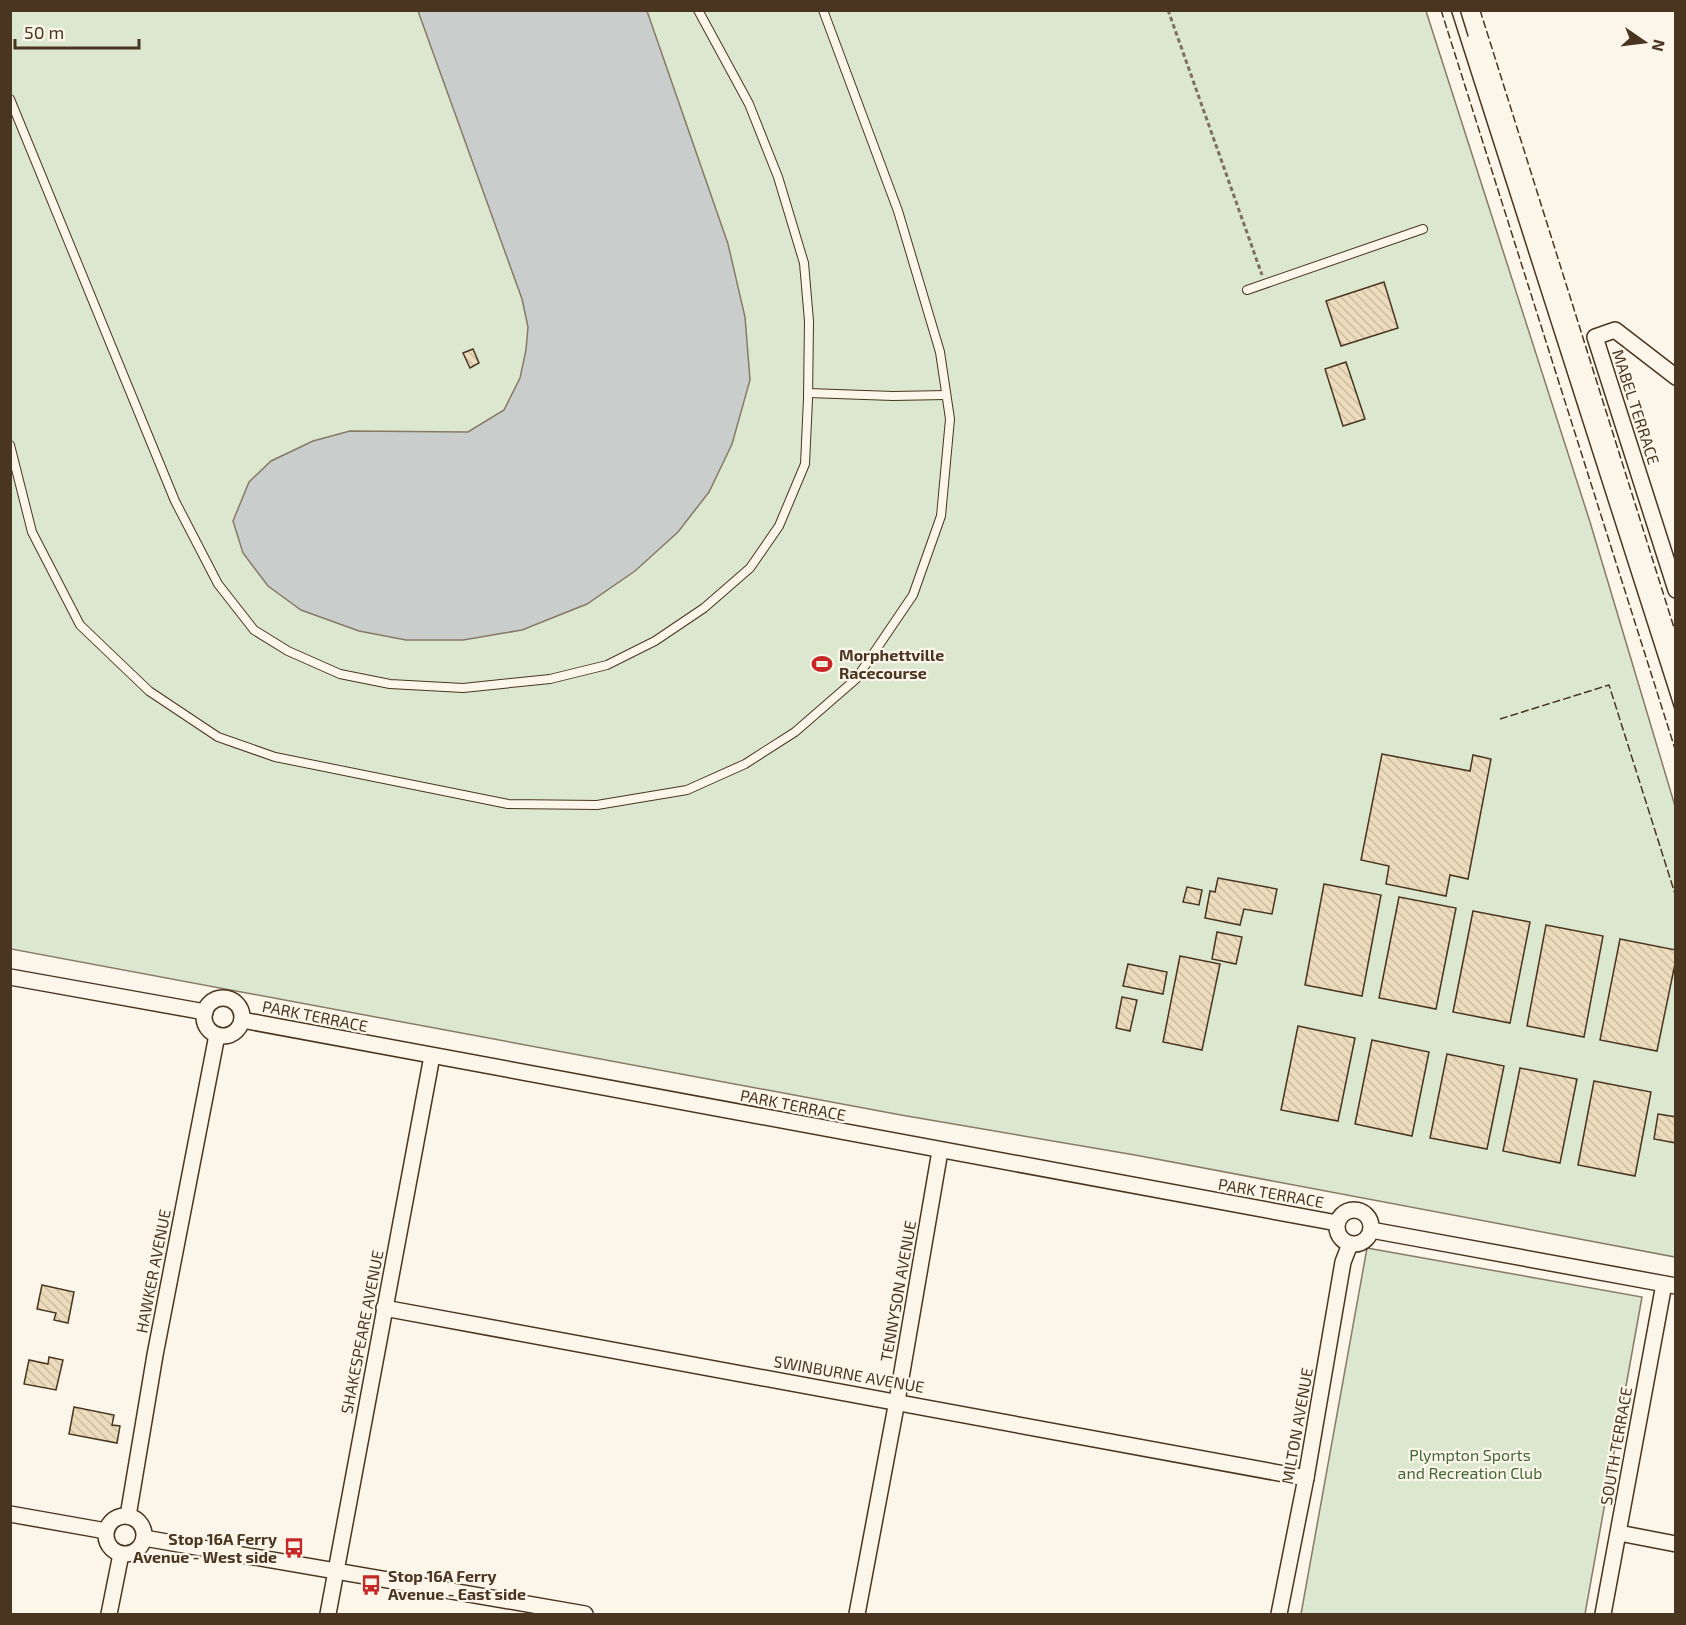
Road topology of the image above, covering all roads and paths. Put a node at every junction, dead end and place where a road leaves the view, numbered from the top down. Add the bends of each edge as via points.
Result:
1 (698, 10) edge
2 (823, 10) edge
3 (1168, 10) edge
4 (10, 99) edge
5 (1424, 229) dead end
6 (1265, 284) junction
7 (1247, 290) dead end
8 (1676, 377) edge
9 (808, 393) junction
10 (946, 394) junction
11 (10, 445) edge
12 (1676, 590) edge
13 (10, 976) edge
14 (205, 1012) junction
15 (242, 1020) junction
16 (217, 1035) junction
17 (432, 1056) junction
18 (940, 1151) junction
19 (1337, 1223) junction
20 (1371, 1230) junction
21 (1350, 1244) junction
22 (1670, 1285) edge
23 (384, 1308) junction
24 (897, 1401) junction
25 (1306, 1478) junction
26 (10, 1514) edge
27 (128, 1516) junction
28 (106, 1531) junction
29 (1619, 1533) junction
30 (144, 1538) junction
31 (1676, 1544) edge
32 (121, 1554) junction
33 (335, 1571) junction
34 (109, 1614) edge
35 (328, 1614) edge
36 (585, 1614) edge
37 (857, 1614) edge
38 (1279, 1614) edge
39 (1603, 1614) edge

1 - 9 lane via 749,104 778,177 804,263 809,321
2 - 10 lane via 898,211 940,352
3 - 6 path
4 - 9 lane via 175,501 218,584 254,630 288,651 340,674 390,684 463,688 550,679 607,665 655,641 704,608 750,568 779,526 805,464
5 - 6 lane
6 - 7 lane
8 - 12 street, MABEL TERRACE via 1615,330 1595,337
9 - 10 lane
10 - 11 lane via 950,419 941,516 913,596 856,679 795,732 745,764 687,790 597,805 508,804 275,756 218,737 149,691 80,625 32,532
13 - 14 street
14 - 15 street via 213,1000 228,998 241,1008
14 - 16 street via 208,1028
15 - 16 street via 232,1034
15 - 17 street, PARK TERRACE
16 - 27 street, HAWKER AVENUE
17 - 18 street, PARK TERRACE
17 - 23 street, SHAKESPEARE AVENUE
18 - 19 street, PARK TERRACE
18 - 24 street, TENNYSON AVENUE
19 - 20 street via 1348,1210 1359,1210 1367,1215
19 - 21 street via 1340,1237
20 - 21 street via 1366,1240
20 - 22 street
21 - 25 street, MILTON AVENUE via 1343,1262
22 - 29 street, SOUTH TERRACE
23 - 24 street, SWINBURNE AVENUE
23 - 33 street, SHAKESPEARE AVENUE
24 - 25 street, SWINBURNE AVENUE
24 - 37 street, TENNYSON AVENUE
25 - 38 street, MILTON AVENUE
26 - 28 street
27 - 28 street via 114,1519
27 - 30 street via 141,1524
28 - 32 street via 108,1546
29 - 31 street
29 - 39 street, SOUTH TERRACE
30 - 32 street via 136,1551
30 - 33 street
32 - 34 street
33 - 35 street, SHAKESPEARE AVENUE
33 - 36 street

